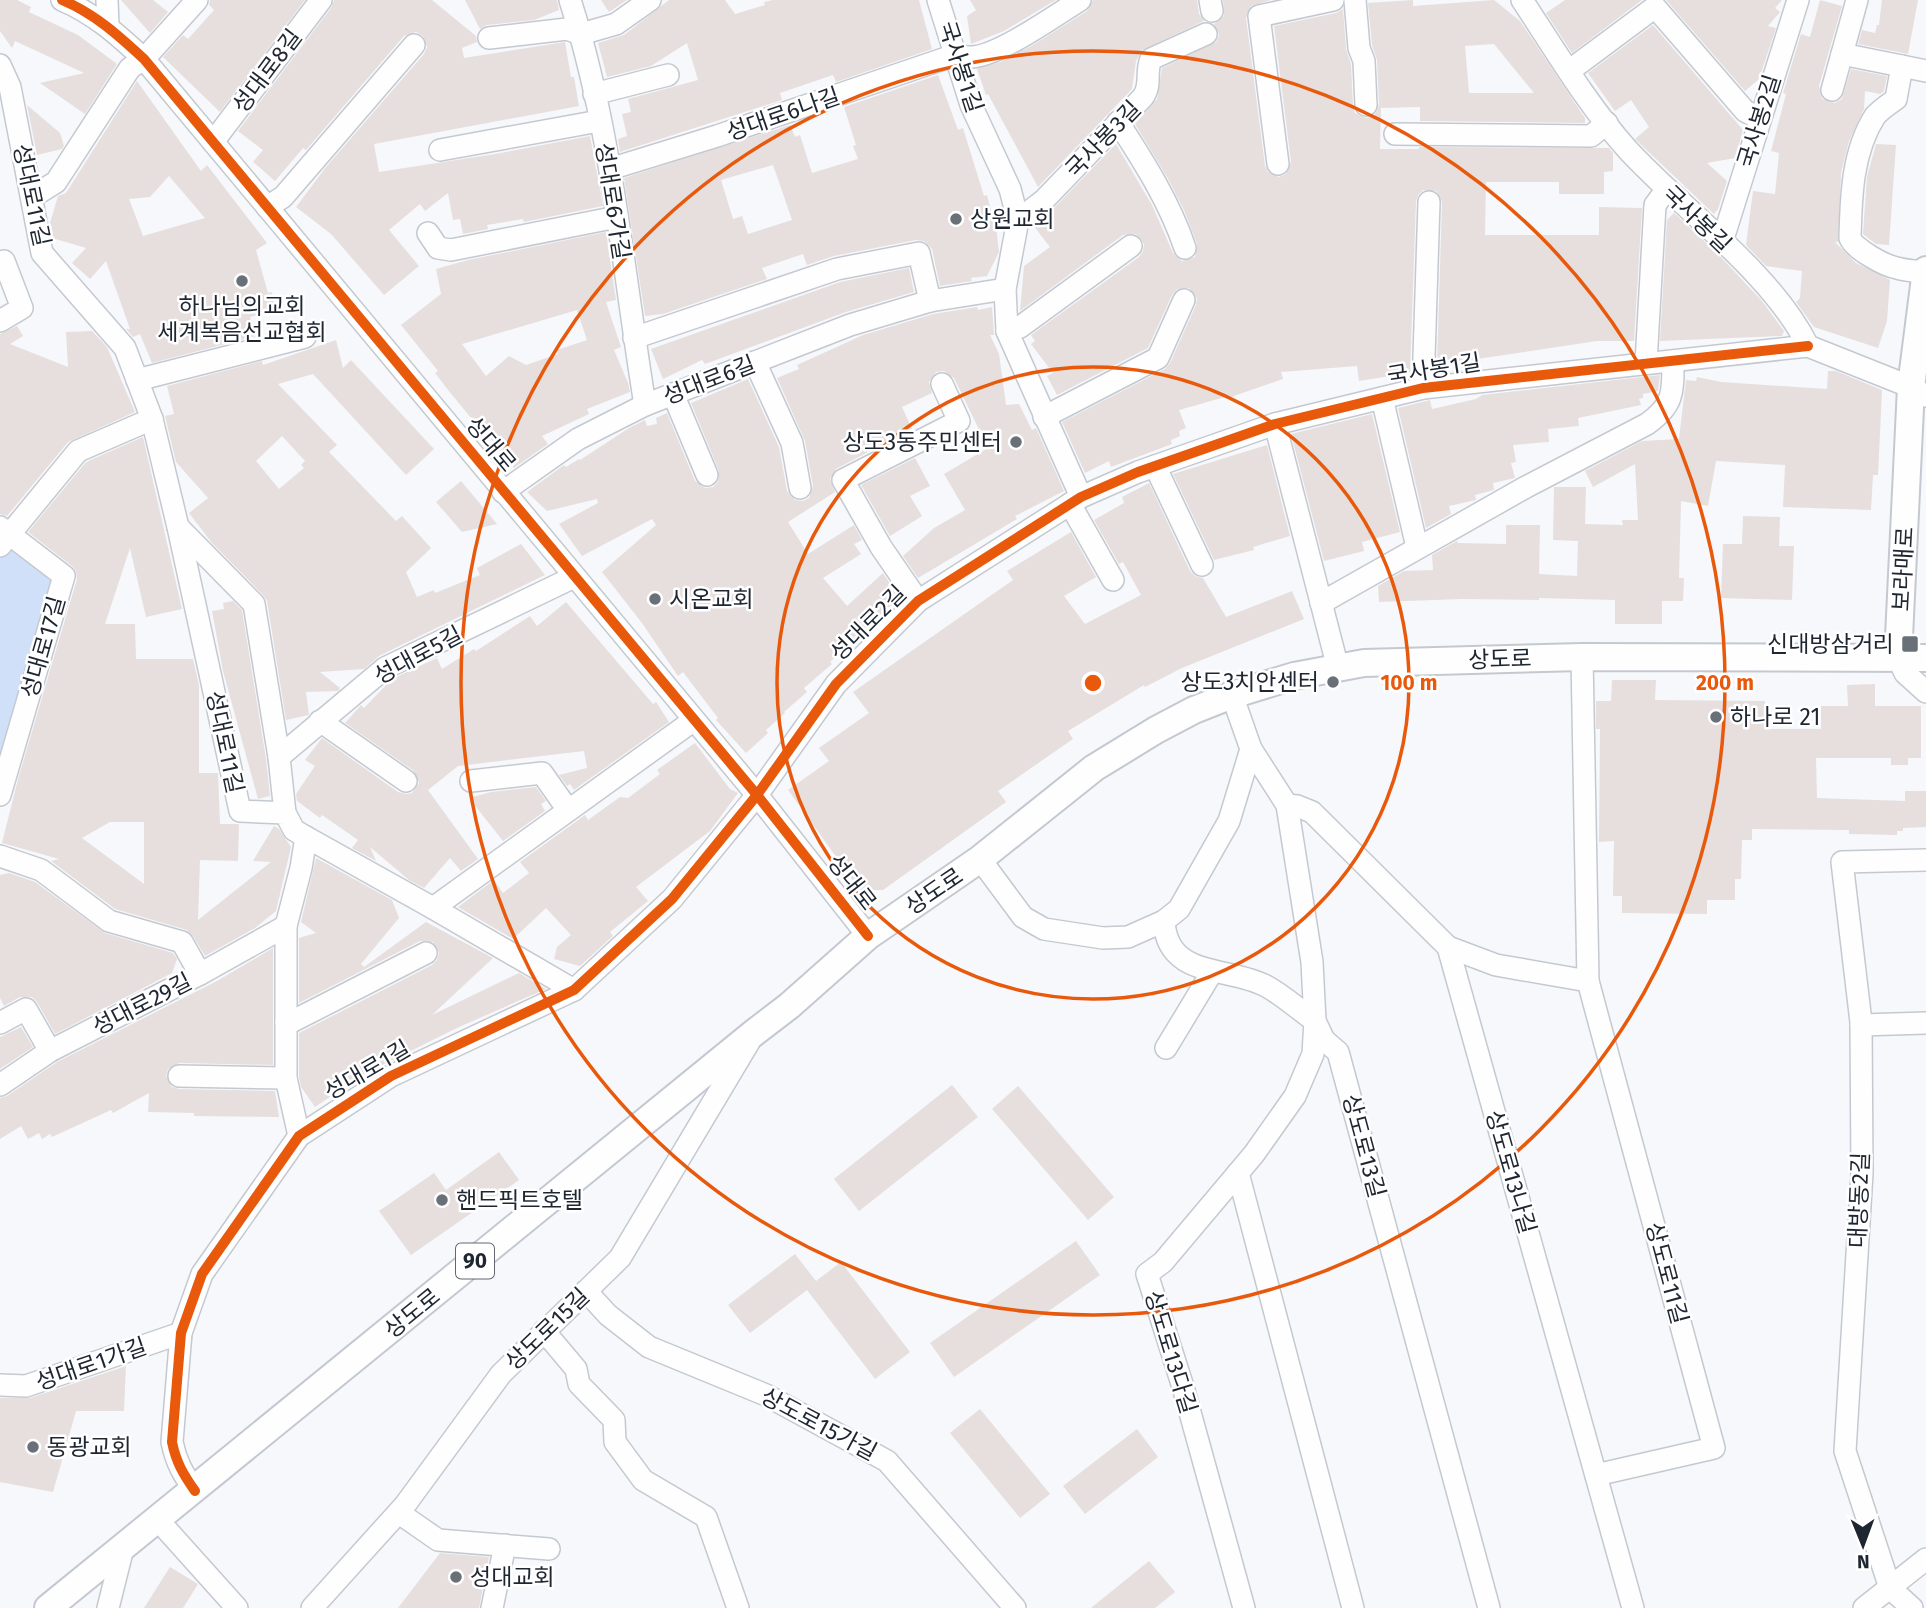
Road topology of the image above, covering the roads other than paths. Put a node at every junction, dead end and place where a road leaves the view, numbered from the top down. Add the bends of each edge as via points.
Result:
1 (62, 0) edge
2 (107, 0) edge
3 (197, 0) edge
4 (321, 0) edge
5 (570, 0) edge
6 (650, 0) edge
7 (938, 0) edge
8 (1080, 0) edge
9 (1333, 0) edge
10 (1355, 0) edge
11 (1522, 0) edge
12 (1798, 0) edge
13 (1857, 0) edge
14 (108, 26) junction
15 (581, 34) junction
16 (1206, 34) dead end
17 (489, 38) dead end
18 (414, 44) dead end
19 (1842, 54) junction
20 (955, 55) junction
21 (144, 59) junction
22 (0, 65) edge
23 (1902, 66) junction
24 (1569, 71) junction
25 (1926, 71) edge
26 (668, 75) dead end
27 (1832, 90) dead end
28 (594, 94) junction
29 (1366, 105) dead end
30 (1759, 118) junction
31 (599, 121) junction
32 (1118, 122) junction
33 (1607, 123) junction
34 (1395, 134) dead end
35 (213, 142) junction
36 (440, 150) dead end
37 (1278, 163) dead end
38 (610, 169) junction
39 (1667, 189) junction
40 (31, 192) junction
41 (1429, 202) dead end
42 (267, 207) junction
43 (617, 217) junction
44 (1018, 220) junction
45 (428, 233) dead end
46 (1722, 242) junction
47 (1131, 246) dead end
48 (1185, 248) dead end
49 (42, 253) junction
50 (2, 261) edge
51 (1926, 271) edge
52 (1005, 289) junction
53 (1184, 300) dead end
54 (930, 301) junction
55 (0, 321) edge
56 (1007, 331) junction
57 (305, 337) dead end
58 (634, 338) junction
59 (1808, 346) junction
60 (1673, 361) junction
61 (755, 362) junction
62 (1646, 363) junction
63 (137, 380) junction
64 (942, 384) dead end
65 (1423, 388) junction
66 (1919, 391) edge
67 (673, 394) junction
68 (1382, 398) junction
69 (645, 405) junction
70 (1044, 417) junction
71 (152, 419) junction
72 (1275, 424) junction
73 (1155, 466) junction
74 (707, 475) dead end
75 (800, 488) dead end
76 (503, 492) junction
77 (1916, 493) edge
78 (1075, 500) junction
79 (178, 527) junction
80 (3, 536) edge
81 (1418, 547) junction
82 (1202, 565) dead end
83 (574, 577) junction
84 (1113, 580) dead end
85 (918, 601) junction
86 (1321, 603) junction
87 (1582, 657) junction
88 (1926, 658) edge
89 (1898, 659) junction
90 (1338, 668) junction
91 (1926, 692) edge
92 (1231, 695) junction
93 (694, 720) junction
94 (320, 721) junction
95 (1251, 749) junction
96 (279, 757) junction
97 (406, 781) dead end
98 (471, 781) dead end
99 (0, 795) edge
100 (757, 795) junction
101 (1287, 805) junction
102 (568, 810) junction
103 (285, 813) junction
104 (306, 837) junction
105 (0, 856) edge
106 (980, 859) junction
107 (1926, 860) edge
108 (433, 908) junction
109 (1164, 921) junction
110 (286, 926) junction
111 (868, 936) junction
112 (1448, 947) junction
113 (426, 953) dead end
114 (1212, 972) junction
115 (200, 974) junction
116 (1588, 981) junction
117 (574, 990) junction
118 (1315, 1021) junction
119 (286, 1022) junction
120 (1926, 1023) edge
121 (0, 1024) edge
122 (1861, 1025) junction
123 (755, 1032) junction
124 (1166, 1048) dead end
125 (50, 1051) junction
126 (179, 1076) dead end
127 (286, 1078) junction
128 (0, 1085) edge
129 (299, 1136) junction
130 (1238, 1172) junction
131 (586, 1291) junction
132 (544, 1331) junction
133 (181, 1333) junction
134 (0, 1385) edge
135 (1596, 1475) junction
136 (195, 1490) junction
137 (399, 1513) junction
138 (158, 1520) junction
139 (505, 1545) junction
140 (123, 1548) junction
141 (549, 1549) dead end
142 (1926, 1559) edge
143 (1890, 1588) junction
144 (48, 1608) edge
145 (108, 1608) edge
146 (237, 1608) edge
147 (312, 1608) edge
148 (492, 1608) edge
149 (738, 1608) edge
150 (1015, 1608) edge
151 (1244, 1608) edge
152 (1353, 1608) edge
153 (1489, 1608) edge
154 (1633, 1608) edge
155 (1864, 1608) edge
156 (1912, 1608) edge

1 - 14 street, 성대로
2 - 14 street
3 - 21 street
4 - 35 street, 성대로8길
5 - 15 street, 성대로6가길
6 - 15 street via 616,24
7 - 20 street, 국사봉1길
8 - 20 street, 성대로6나길 via 1012,43 970,58
9 - 37 street via 1259,16
10 - 29 street
11 - 24 street, 국사봉길
12 - 30 street, 국사봉2길
13 - 19 street
14 - 21 street, 성대로
15 - 17 street via 567,29
15 - 28 street, 성대로6가길
16 - 32 street, 국사봉3길 via 1150,59 1147,92
18 - 42 street via 283,197
19 - 23 street
19 - 27 street
20 - 38 street, 성대로6나길
20 - 44 street, 국사봉1길 via 971,105 1010,188
21 - 35 street, 성대로
21 - 40 street via 130,68 56,182
22 - 40 street, 성대로11길 via 10,87
23 - 25 street
23 - 51 street via 1896,99 1876,114 1859,150 1850,238 1858,249 1895,268
24 - 30 street via 1655,7 1745,111
24 - 33 street, 국사봉길
26 - 28 street
28 - 31 street, 성대로6가길
30 - 46 street, 국사봉2길
31 - 36 street
31 - 38 street, 성대로6가길
32 - 44 street, 국사봉3길 via 1044,200
32 - 48 street via 1179,229
33 - 34 street via 1591,136
33 - 39 street, 국사봉길
35 - 42 street, 성대로
38 - 43 street, 성대로6가길
39 - 46 street, 국사봉길
39 - 62 street via 1655,205
40 - 49 street, 성대로11길
41 - 65 street
42 - 76 street, 성대로
43 - 45 street via 452,250 438,248
43 - 58 street, 성대로6가길
44 - 52 street, 국사봉1길
46 - 59 street, 국사봉길 via 1797,324
47 - 56 street via 1020,327
49 - 50 street
49 - 63 street, 성대로11길 via 125,348
50 - 55 street via 22,308
51 - 66 main road, 보라매로
52 - 54 street, 성대로6길
52 - 56 street, 국사봉1길
53 - 70 street via 1158,358
54 - 58 street via 919,253 837,269
54 - 61 street, 성대로6길 via 850,325
56 - 70 street, 국사봉1길
57 - 63 street
58 - 69 street, 성대로6가길
59 - 60 street, 국사봉1길
59 - 66 street
60 - 62 street, 국사봉1길
60 - 81 street via 1672,398 1660,415
61 - 67 street, 성대로6길
61 - 75 street via 792,443
62 - 65 street, 국사봉1길
63 - 71 street, 성대로11길
64 - 85 street via 959,421 843,480
65 - 68 street, 국사봉1길
66 - 77 main road, 보라매로
67 - 69 street, 성대로6길
67 - 74 street
68 - 72 street, 국사봉1길
68 - 81 street
69 - 76 street, 성대로6길 via 578,439
70 - 78 street, 국사봉1길
71 - 79 street, 성대로11길
71 - 80 street via 78,450
72 - 73 street, 국사봉1길
72 - 86 street
73 - 78 street, 국사봉1길
73 - 82 street
76 - 83 street, 성대로
77 - 89 main road, 보라매로
78 - 84 street
78 - 85 street, 성대로2길
79 - 96 street via 254,604
79 - 103 street, 성대로11길 via 240,811
80 - 99 street, 성대로17길 via 64,576
81 - 86 street
83 - 93 street, 성대로
83 - 94 street, 성대로5길 via 385,668
85 - 100 street, 성대로2길 via 836,684
86 - 90 street
87 - 89 main road, 상도로 / 90
87 - 90 main road, 상도로 / 90 via 1364,663
87 - 116 street, 상도로11길
88 - 89 main road, 상도로 / 90
89 - 91 street via 1905,673
90 - 92 main road, 상도로 / 90
92 - 95 street
92 - 106 main road, 상도로 / 90 via 1156,730 1094,768
93 - 100 street, 성대로
93 - 102 street
94 - 96 street, 성대로5길
94 - 97 street
95 - 101 street
95 - 109 street via 1229,821 1179,909
96 - 103 street
98 - 102 street via 542,773
100 - 111 street, 성대로
100 - 117 street, 성대로1길 via 672,899
101 - 112 street, 상도로13나길 via 1312,812
101 - 118 street via 1312,962
102 - 108 street
103 - 104 street via 294,830
104 - 108 street
104 - 110 street
105 - 115 street via 41,870 109,921 183,942
106 - 109 street via 1023,917 1044,929 1128,937
106 - 111 main road, 상도로 / 90
107 - 122 street, 대방동2길 via 1842,862
108 - 117 street
109 - 114 street via 1171,947 1181,958
110 - 115 street, 성대로29길
110 - 119 street
111 - 123 main road, 상도로 / 90
112 - 116 street via 1496,965
112 - 135 street, 상도로13나길
113 - 119 street
114 - 118 street via 1266,986
114 - 124 street
115 - 125 street, 성대로29길
116 - 135 street, 상도로11길 via 1714,1448
117 - 129 street, 성대로1길 via 391,1076
118 - 130 street, 상도로13다길 via 1313,1054 1295,1096
118 - 153 street, 상도로13길 via 1324,1040 1338,1052
119 - 127 street
120 - 122 street
121 - 125 street via 26,1009
122 - 143 street, 대방동2길 via 1862,1173 1845,1451
123 - 131 street, 상도로15길 via 620,1258
123 - 136 main road, 상도로 / 90
125 - 128 street, 성대로29길
126 - 127 street
127 - 129 street
129 - 133 street, 성대로1길 via 202,1274
130 - 151 street, 상도로13다길 via 1163,1262 1147,1273
130 - 152 street
131 - 132 street, 상도로15길
131 - 150 street, 상도로15가길 via 649,1348 766,1395 887,1461
132 - 137 street, 상도로15길 via 501,1374
132 - 149 street via 576,1369 579,1384 614,1420 615,1442 643,1480 706,1517
133 - 134 street, 성대로1가길 via 26,1386
133 - 136 street, 성대로1길 via 173,1442 181,1471
135 - 154 street, 상도로13나길
136 - 138 main road, 상도로 / 90
137 - 139 street via 438,1540
137 - 147 street, 상도로15길
138 - 140 main road, 상도로 / 90
138 - 146 street
139 - 141 street
139 - 148 street
140 - 144 main road, 상도로 / 90
140 - 145 street
142 - 143 street
143 - 155 street
143 - 156 street, 대방동2길

